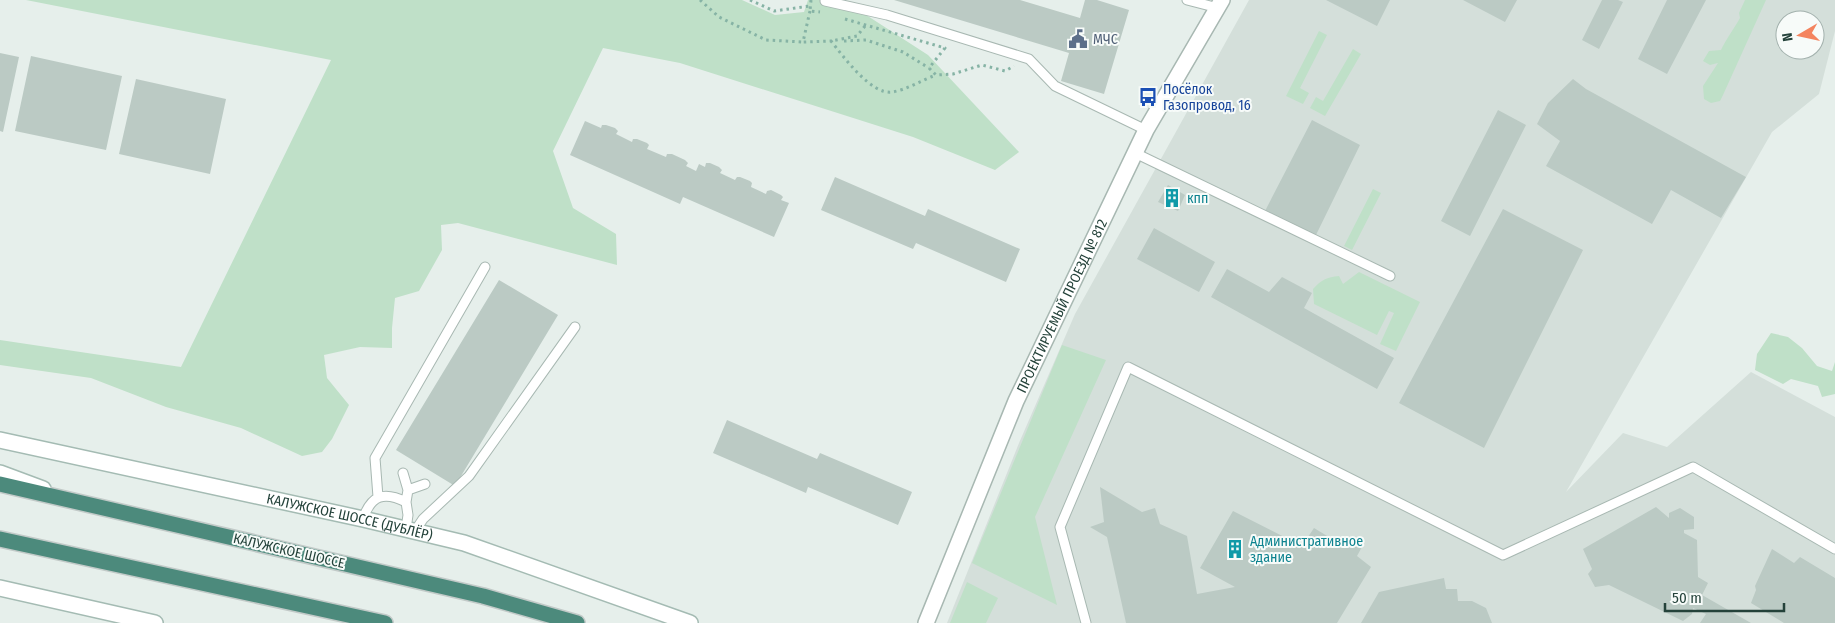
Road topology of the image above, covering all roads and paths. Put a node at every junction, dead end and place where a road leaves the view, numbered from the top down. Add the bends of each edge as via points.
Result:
1 (700, 0) edge
2 (750, 0) edge
3 (811, 0) edge
4 (1187, 0) edge
5 (825, 1) dead end
6 (1220, 4) edge
7 (810, 9) junction
8 (825, 13) dead end
9 (842, 19) dead end
10 (865, 26) junction
11 (831, 41) junction
12 (804, 42) junction
13 (1023, 57) junction
14 (929, 68) junction
15 (936, 75) junction
16 (1146, 130) junction
17 (1135, 153) junction
18 (484, 266) dead end
19 (1390, 276) dead end
20 (575, 328) dead end
21 (0, 440) edge
22 (0, 473) edge
23 (402, 473) dead end
24 (0, 484) edge
25 (425, 484) dead end
26 (408, 490) junction
27 (378, 497) junction
28 (72, 500) junction
29 (406, 502) junction
30 (363, 519) junction
31 (410, 530) junction
32 (0, 539) edge
33 (1835, 548) edge
34 (0, 588) edge
35 (155, 623) edge
36 (386, 623) edge
37 (577, 623) edge
38 (690, 623) edge
39 (926, 623) edge
40 (1086, 623) edge

1 - 12 path via 719,17 766,40
2 - 7 path via 774,11
3 - 7 path
4 - 6 lane
5 - 13 lane via 887,15
6 - 16 main road, ПРОЕКТИРУЕМЫЙ ПРОЕЗД № 812
7 - 8 path
7 - 12 path
9 - 10 path
10 - 11 path via 857,36
10 - 14 path via 945,48
11 - 12 path
11 - 14 path via 866,40 903,52
11 - 15 path via 862,78 884,92 893,92
13 - 15 path via 1005,71 982,65 953,74
13 - 16 lane via 1029,59 1055,86
14 - 15 path
16 - 17 main road, ПРОЕКТИРУЕМЫЙ ПРОЕЗД № 812
17 - 19 lane
17 - 39 main road, ПРОЕКТИРУЕМЫЙ ПРОЕЗД № 812 via 1016,402
18 - 27 lane via 375,458
20 - 31 lane via 469,476
21 - 30 main road, КАЛУЖСКОЕ ШОССЕ (ДУБЛЁР)
22 - 28 main road
23 - 26 lane
24 - 28 highway, КАЛУЖСКОЕ ШОССЕ
25 - 26 lane
26 - 29 lane
27 - 29 lane via 393,495
27 - 30 lane via 368,506
28 - 37 highway, КАЛУЖСКОЕ ШОССЕ via 483,596
29 - 31 lane
30 - 31 main road, КАЛУЖСКОЕ ШОССЕ (ДУБЛЁР)
31 - 38 main road, КАЛУЖСКОЕ ШОССЕ (ДУБЛЁР) via 464,543
32 - 36 highway
33 - 40 lane via 1693,467 1503,555 1128,367 1060,527
34 - 35 main road

